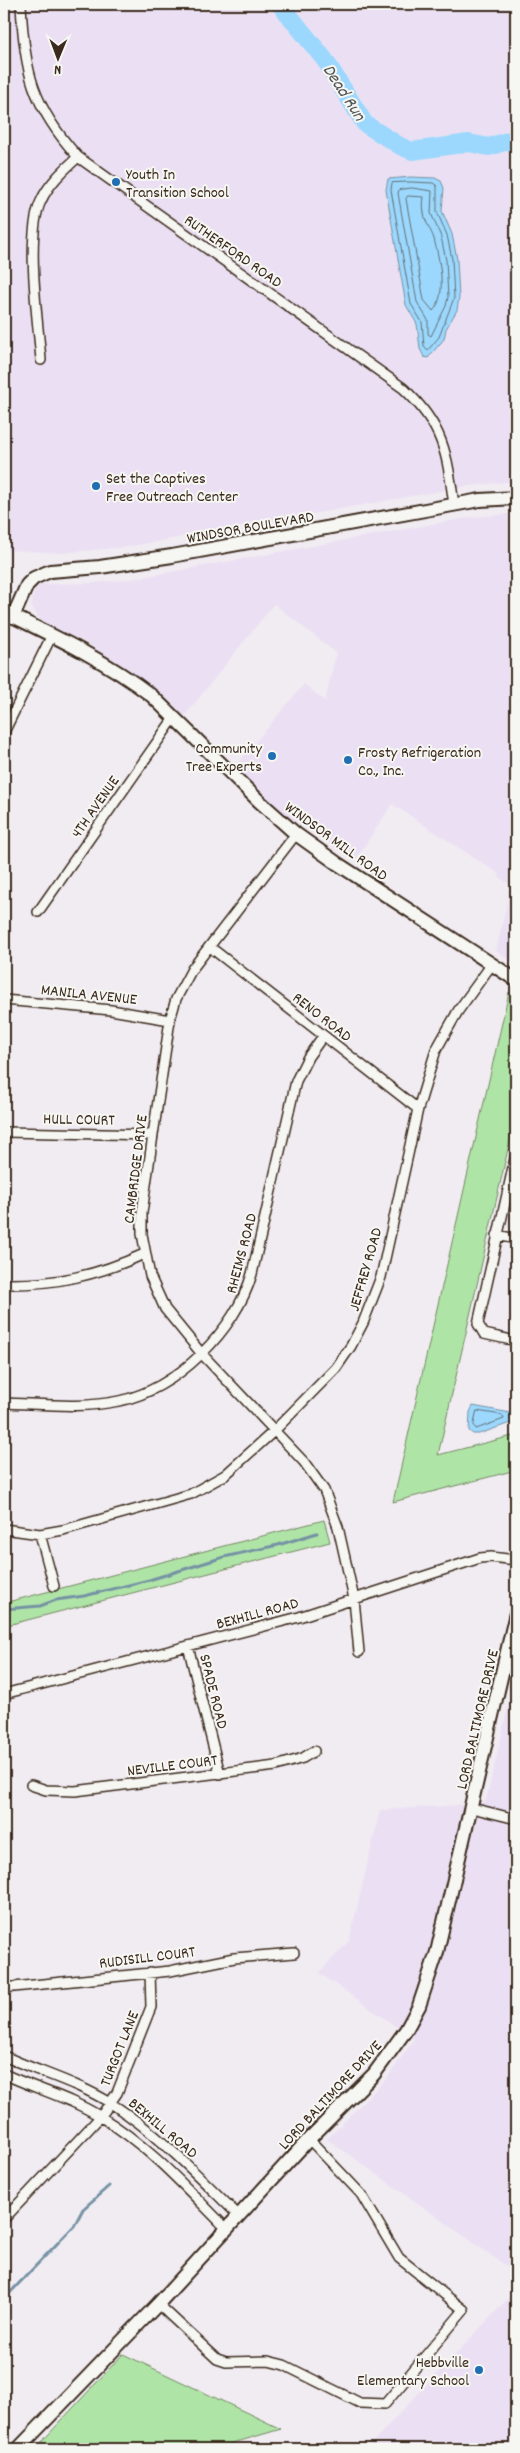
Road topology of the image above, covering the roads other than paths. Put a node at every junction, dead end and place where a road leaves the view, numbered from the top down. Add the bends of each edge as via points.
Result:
1 (21, 4) edge
2 (78, 157) junction
3 (41, 360) dead end
4 (516, 498) edge
5 (454, 505) junction
6 (8, 614) edge
7 (52, 635) junction
8 (174, 718) junction
9 (4, 732) edge
10 (296, 834) junction
11 (38, 912) dead end
12 (210, 947) junction
13 (492, 964) junction
14 (516, 980) edge
15 (4, 1000) edge
16 (170, 1020) junction
17 (324, 1036) junction
18 (418, 1109) junction
19 (4, 1132) edge
20 (153, 1135) junction
21 (516, 1154) edge
22 (497, 1235) junction
23 (516, 1239) edge
24 (144, 1254) junction
25 (4, 1284) edge
26 (516, 1342) edge
27 (201, 1352) junction
28 (4, 1403) edge
29 (274, 1431) junction
30 (4, 1529) edge
31 (40, 1534) junction
32 (516, 1560) edge
33 (54, 1586) dead end
34 (354, 1599) junction
35 (516, 1613) edge
36 (188, 1646) junction
37 (359, 1652) dead end
38 (4, 1694) edge
39 (314, 1751) dead end
40 (220, 1774) junction
41 (31, 1785) dead end
42 (472, 1808) junction
43 (515, 1820) edge
44 (294, 1953) dead end
45 (150, 1972) junction
46 (4, 1988) edge
47 (4, 2056) edge
48 (4, 2074) edge
49 (111, 2103) junction
50 (101, 2116) junction
51 (309, 2139) junction
52 (238, 2215) junction
53 (4, 2219) edge
54 (226, 2228) junction
55 (158, 2304) junction
56 (18, 2449) edge

1 - 2 street, RUTHERFORD ROAD via 30,80 51,124
2 - 3 street via 48,189 36,214 33,247
2 - 5 street, RUTHERFORD ROAD via 403,388 428,413 436,428 449,469
4 - 5 main road, WINDSOR BOULEVARD
5 - 6 main road, WINDSOR BOULEVARD via 164,558 50,571 27,585
6 - 7 main road, WINDSOR MILL ROAD
7 - 8 main road, WINDSOR MILL ROAD via 135,682
7 - 9 street
8 - 10 main road, WINDSOR MILL ROAD
8 - 11 street, 4TH AVENUE
10 - 12 street, CAMBRIDGE DRIVE
10 - 13 main road, WINDSOR MILL ROAD
12 - 16 street, CAMBRIDGE DRIVE via 182,984
12 - 17 street, RENO ROAD
13 - 14 main road, WINDSOR MILL ROAD
13 - 18 street, JEFFREY ROAD via 448,1028 428,1073
15 - 16 street, MANILA AVENUE via 111,1010
16 - 20 street, CAMBRIDGE DRIVE
17 - 18 street, RENO ROAD
17 - 27 street, RHEIMS ROAD via 296,1081 247,1292 229,1322
18 - 29 street, JEFFREY ROAD via 381,1277 364,1323 336,1368
19 - 20 street, HULL COURT
20 - 24 street, CAMBRIDGE DRIVE via 142,1213
21 - 22 street
22 - 23 street
22 - 26 street via 478,1324 484,1334
24 - 25 street via 76,1279
24 - 27 street, CAMBRIDGE DRIVE via 165,1309
27 - 28 street, RHEIMS ROAD via 164,1383 120,1401 98,1404
27 - 29 street, CAMBRIDGE DRIVE
29 - 31 street, JEFFREY ROAD via 225,1475 191,1494
29 - 34 street, CAMBRIDGE DRIVE via 304,1462 324,1490 338,1527
30 - 31 street, JEFFREY ROAD
31 - 33 street
32 - 34 street, BEXHILL ROAD via 480,1558
34 - 36 street, BEXHILL ROAD
34 - 37 street, CAMBRIDGE DRIVE
35 - 42 main road, LORD BALTIMORE DRIVE
36 - 38 street, BEXHILL ROAD
36 - 40 street, SPADE ROAD
39 - 40 street, NEVILLE COURT via 276,1766
40 - 41 street, NEVILLE COURT via 76,1791 46,1790
42 - 43 street
42 - 51 main road, LORD BALTIMORE DRIVE via 437,1952 418,2006 406,2030 374,2074
44 - 45 street, RUDISILL COURT via 234,1958
45 - 46 street, RUDISILL COURT
45 - 49 street, TURGOT LANE via 151,2007 118,2093
47 - 49 street, BEXHILL ROAD
48 - 50 street, BEXHILL ROAD
49 - 50 street, TURGOT LANE
49 - 52 street, BEXHILL ROAD via 163,2143
50 - 53 street, TURGOT LANE
50 - 54 street, BEXHILL ROAD via 151,2153
51 - 52 main road, LORD BALTIMORE DRIVE
51 - 55 street via 361,2194 399,2258 464,2310 384,2404 360,2403 284,2365 268,2361 226,2362 218,2359
52 - 54 main road, LORD BALTIMORE DRIVE
54 - 55 main road, LORD BALTIMORE DRIVE
55 - 56 main road, LORD BALTIMORE DRIVE

